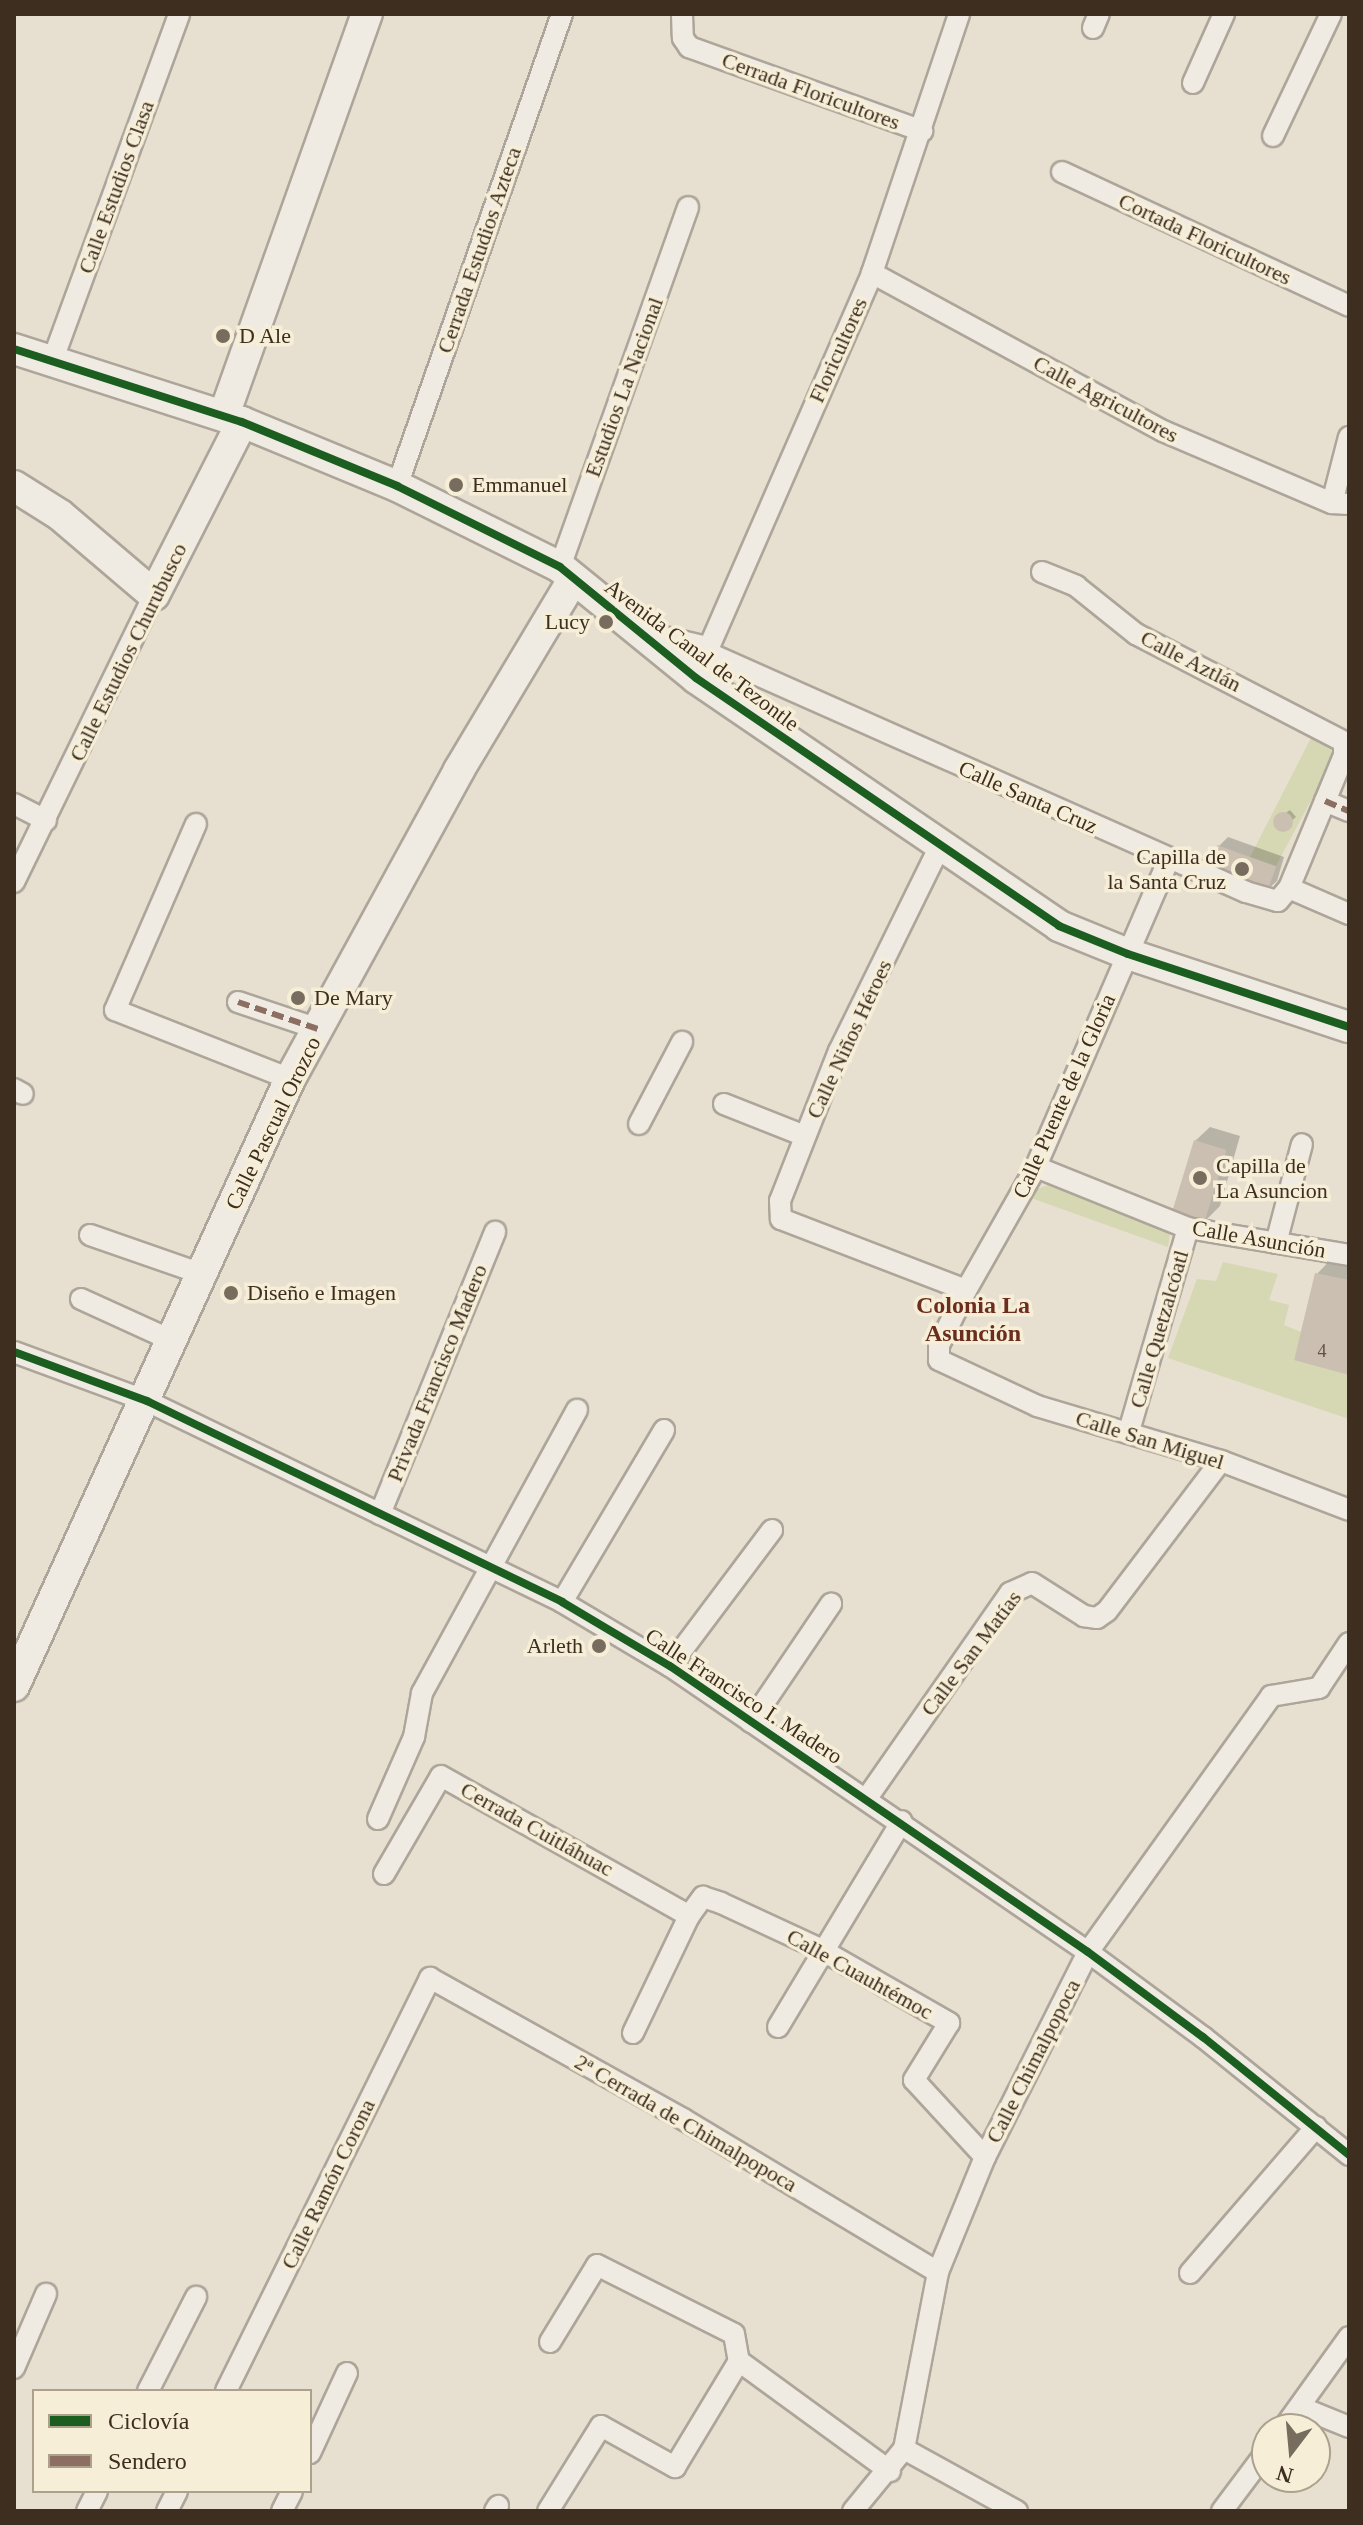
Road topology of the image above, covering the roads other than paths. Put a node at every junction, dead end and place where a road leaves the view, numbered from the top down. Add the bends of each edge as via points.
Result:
1 (179, 14) edge
2 (367, 14) edge
3 (562, 14) edge
4 (682, 14) edge
5 (959, 14) edge
6 (1224, 14) edge
7 (1331, 14) edge
8 (1193, 83) dead end
9 (922, 131) junction
10 (1273, 136) dead end
11 (1062, 172) dead end
12 (688, 207) dead end
13 (872, 273) junction
14 (1349, 306) edge
15 (14, 349) edge
16 (53, 359) junction
17 (233, 418) junction
18 (1349, 437) edge
19 (14, 486) edge
20 (397, 486) junction
21 (1341, 504) edge
22 (1042, 572) dead end
23 (566, 574) junction
24 (154, 595) junction
25 (701, 665) junction
26 (1347, 742) edge
27 (1325, 801) junction
28 (14, 804) edge
29 (1349, 811) edge
30 (46, 820) junction
31 (196, 824) dead end
32 (939, 848) junction
33 (1169, 859) junction
34 (14, 882) edge
35 (1289, 888) junction
36 (1349, 914) edge
37 (1128, 954) junction
38 (238, 1002) dead end
39 (1349, 1027) edge
40 (318, 1029) junction
41 (682, 1042) dead end
42 (290, 1079) junction
43 (724, 1104) dead end
44 (639, 1124) dead end
45 (805, 1136) junction
46 (1302, 1144) dead end
47 (1036, 1167) junction
48 (1188, 1228) junction
49 (495, 1232) dead end
50 (90, 1235) dead end
51 (1276, 1243) junction
52 (1349, 1255) edge
53 (202, 1274) junction
54 (966, 1290) junction
55 (81, 1299) dead end
56 (173, 1341) junction
57 (14, 1352) edge
58 (951, 1368) joint
59 (147, 1401) junction
60 (577, 1410) dead end
61 (664, 1430) dead end
62 (1129, 1431) junction
63 (1221, 1461) junction
64 (1349, 1510) edge
65 (380, 1514) junction
66 (772, 1530) dead end
67 (492, 1568) junction
68 (562, 1602) junction
69 (831, 1604) dead end
70 (1349, 1643) edge
71 (670, 1666) junction
72 (14, 1686) edge
73 (751, 1722) junction
74 (867, 1798) junction
75 (378, 1819) dead end
76 (902, 1821) junction
77 (384, 1874) dead end
78 (689, 1916) junction
79 (820, 1949) junction
80 (1088, 1952) junction
81 (430, 1978) joint
82 (778, 2027) dead end
83 (633, 2033) dead end
84 (1316, 2127) junction
85 (1349, 2155) edge
86 (985, 2157) junction
87 (938, 2272) junction
88 (1190, 2273) dead end
89 (46, 2294) dead end
90 (196, 2297) dead end
91 (1349, 2337) edge
92 (550, 2342) dead end
93 (739, 2361) junction
94 (14, 2368) edge
95 (347, 2373) dead end
96 (149, 2389) edge
97 (227, 2389) edge
98 (1300, 2407) junction
99 (1295, 2413) edge
100 (1349, 2427) edge
101 (312, 2449) edge
102 (904, 2449) junction
103 (890, 2471) junction
104 (1251, 2472) edge
105 (96, 2493) edge
106 (176, 2493) edge
107 (291, 2493) edge
108 (87, 2511) edge
109 (167, 2511) edge
110 (282, 2511) edge
111 (548, 2511) edge
112 (853, 2511) edge
113 (1017, 2511) edge
114 (1222, 2511) edge

1 - 16 street, Calle Estudios Clasa
2 - 17 street, Calle Estudios Churubusco
3 - 20 street, Cerrada Estudios Azteca
4 - 9 street, Cerrada Floricultores via 683,38 700,51
5 - 9 street, Floricultores
6 - 8 street
7 - 10 street
9 - 13 street, Floricultores
11 - 14 street, Cortada Floricultores
12 - 23 street, Estudios La Nacional
13 - 21 street, Calle Agricultores via 1163,431
13 - 25 street, Floricultores
15 - 16 street, Avenida Canal de Tezontle
16 - 17 street, Avenida Canal de Tezontle
17 - 20 street, Avenida Canal de Tezontle
17 - 24 street, Calle Estudios Churubusco
18 - 21 street
19 - 24 street via 60,515
20 - 23 street, Avenida Canal de Tezontle
22 - 26 street, Calle Aztlán via 1076,586 1136,634
23 - 25 street, Avenida Canal de Tezontle via 654,640
23 - 40 street, Calle Pascual Orozco
24 - 30 street, Calle Estudios Churubusco
25 - 32 street, Avenida Canal de Tezontle
25 - 33 street, Calle Santa Cruz
26 - 27 street
27 - 29 street
27 - 35 street
28 - 30 street
30 - 34 street, Calle Estudios Churubusco
31 - 42 street via 115,1010
32 - 37 street, Avenida Canal de Tezontle via 1059,926
32 - 45 street, Calle Niños Héroes via 839,1051
33 - 35 street, Calle Santa Cruz via 1278,901
33 - 37 street, Calle Puente de la Gloria
35 - 36 street
37 - 39 street, Avenida Canal de Tezontle
37 - 47 street, Calle Puente de la Gloria
38 - 40 street
40 - 42 street, Calle Pascual Orozco
41 - 44 street
42 - 53 street, Calle Pascual Orozco
43 - 45 street
45 - 54 street, Calle Niños Héroes via 780,1201 781,1219
46 - 51 street
47 - 48 street, Calle Asunción
47 - 54 street, Calle Puente de la Gloria
48 - 51 street, Calle Asunción
48 - 62 street, Calle Quetzalcóatl
49 - 65 street, Privada Francisco Madero
50 - 53 street
51 - 52 street, Calle Asunción
53 - 56 street, Calle Pascual Orozco
54 - 58 street, Calle Puente de la Gloria via 939,1345 939,1360
55 - 56 street
56 - 59 street, Calle Pascual Orozco
57 - 59 street, Calle Francisco I. Madero
58 - 62 street, Calle San Miguel via 1037,1406
59 - 65 street, Calle Francisco I. Madero
59 - 72 street, Calle Pascual Orozco
60 - 67 street
61 - 68 street
62 - 63 street, Calle San Miguel
63 - 64 street, Calle San Miguel
63 - 74 street, Calle San Matías via 1097,1618 1084,1616 1032,1583 1010,1593
65 - 67 street, Calle Francisco I. Madero
66 - 71 street
67 - 68 street, Calle Francisco I. Madero
67 - 75 street via 422,1693 414,1737
68 - 71 street, Calle Francisco I. Madero
69 - 73 street
70 - 80 street, Calle Chimalpopoca via 1319,1688 1271,1696
71 - 73 street, Calle Francisco I. Madero
73 - 74 street, Calle Francisco I. Madero
74 - 76 street, Calle Francisco I. Madero
76 - 79 street
76 - 80 street, Calle Francisco I. Madero
77 - 78 street, Cerrada Cuitláhuac via 441,1776
78 - 79 street, Calle Cuauhtémoc via 703,1897
78 - 83 street
79 - 82 street
79 - 86 street, Calle Cuauhtémoc via 949,2023 914,2080
80 - 84 street, Calle Francisco I. Madero
80 - 86 street, Calle Chimalpopoca
81 - 87 street, 2ª Cerrada de Chimalpopoca via 683,2119
81 - 97 street, Calle Ramón Corona
84 - 85 street, Calle Francisco I. Madero
84 - 88 street
86 - 87 street, Calle Chimalpopoca
87 - 102 street, Calle Chimalpopoca
89 - 94 street
90 - 96 street
91 - 98 street
92 - 93 street via 597,2265 734,2334
93 - 103 street
93 - 111 street via 675,2467 601,2426
95 - 101 street
98 - 99 street
98 - 100 street
102 - 103 street, Calle Chimalpopoca
102 - 113 street
103 - 112 street, Calle Chimalpopoca
104 - 114 street
105 - 108 street
106 - 109 street
107 - 110 street

